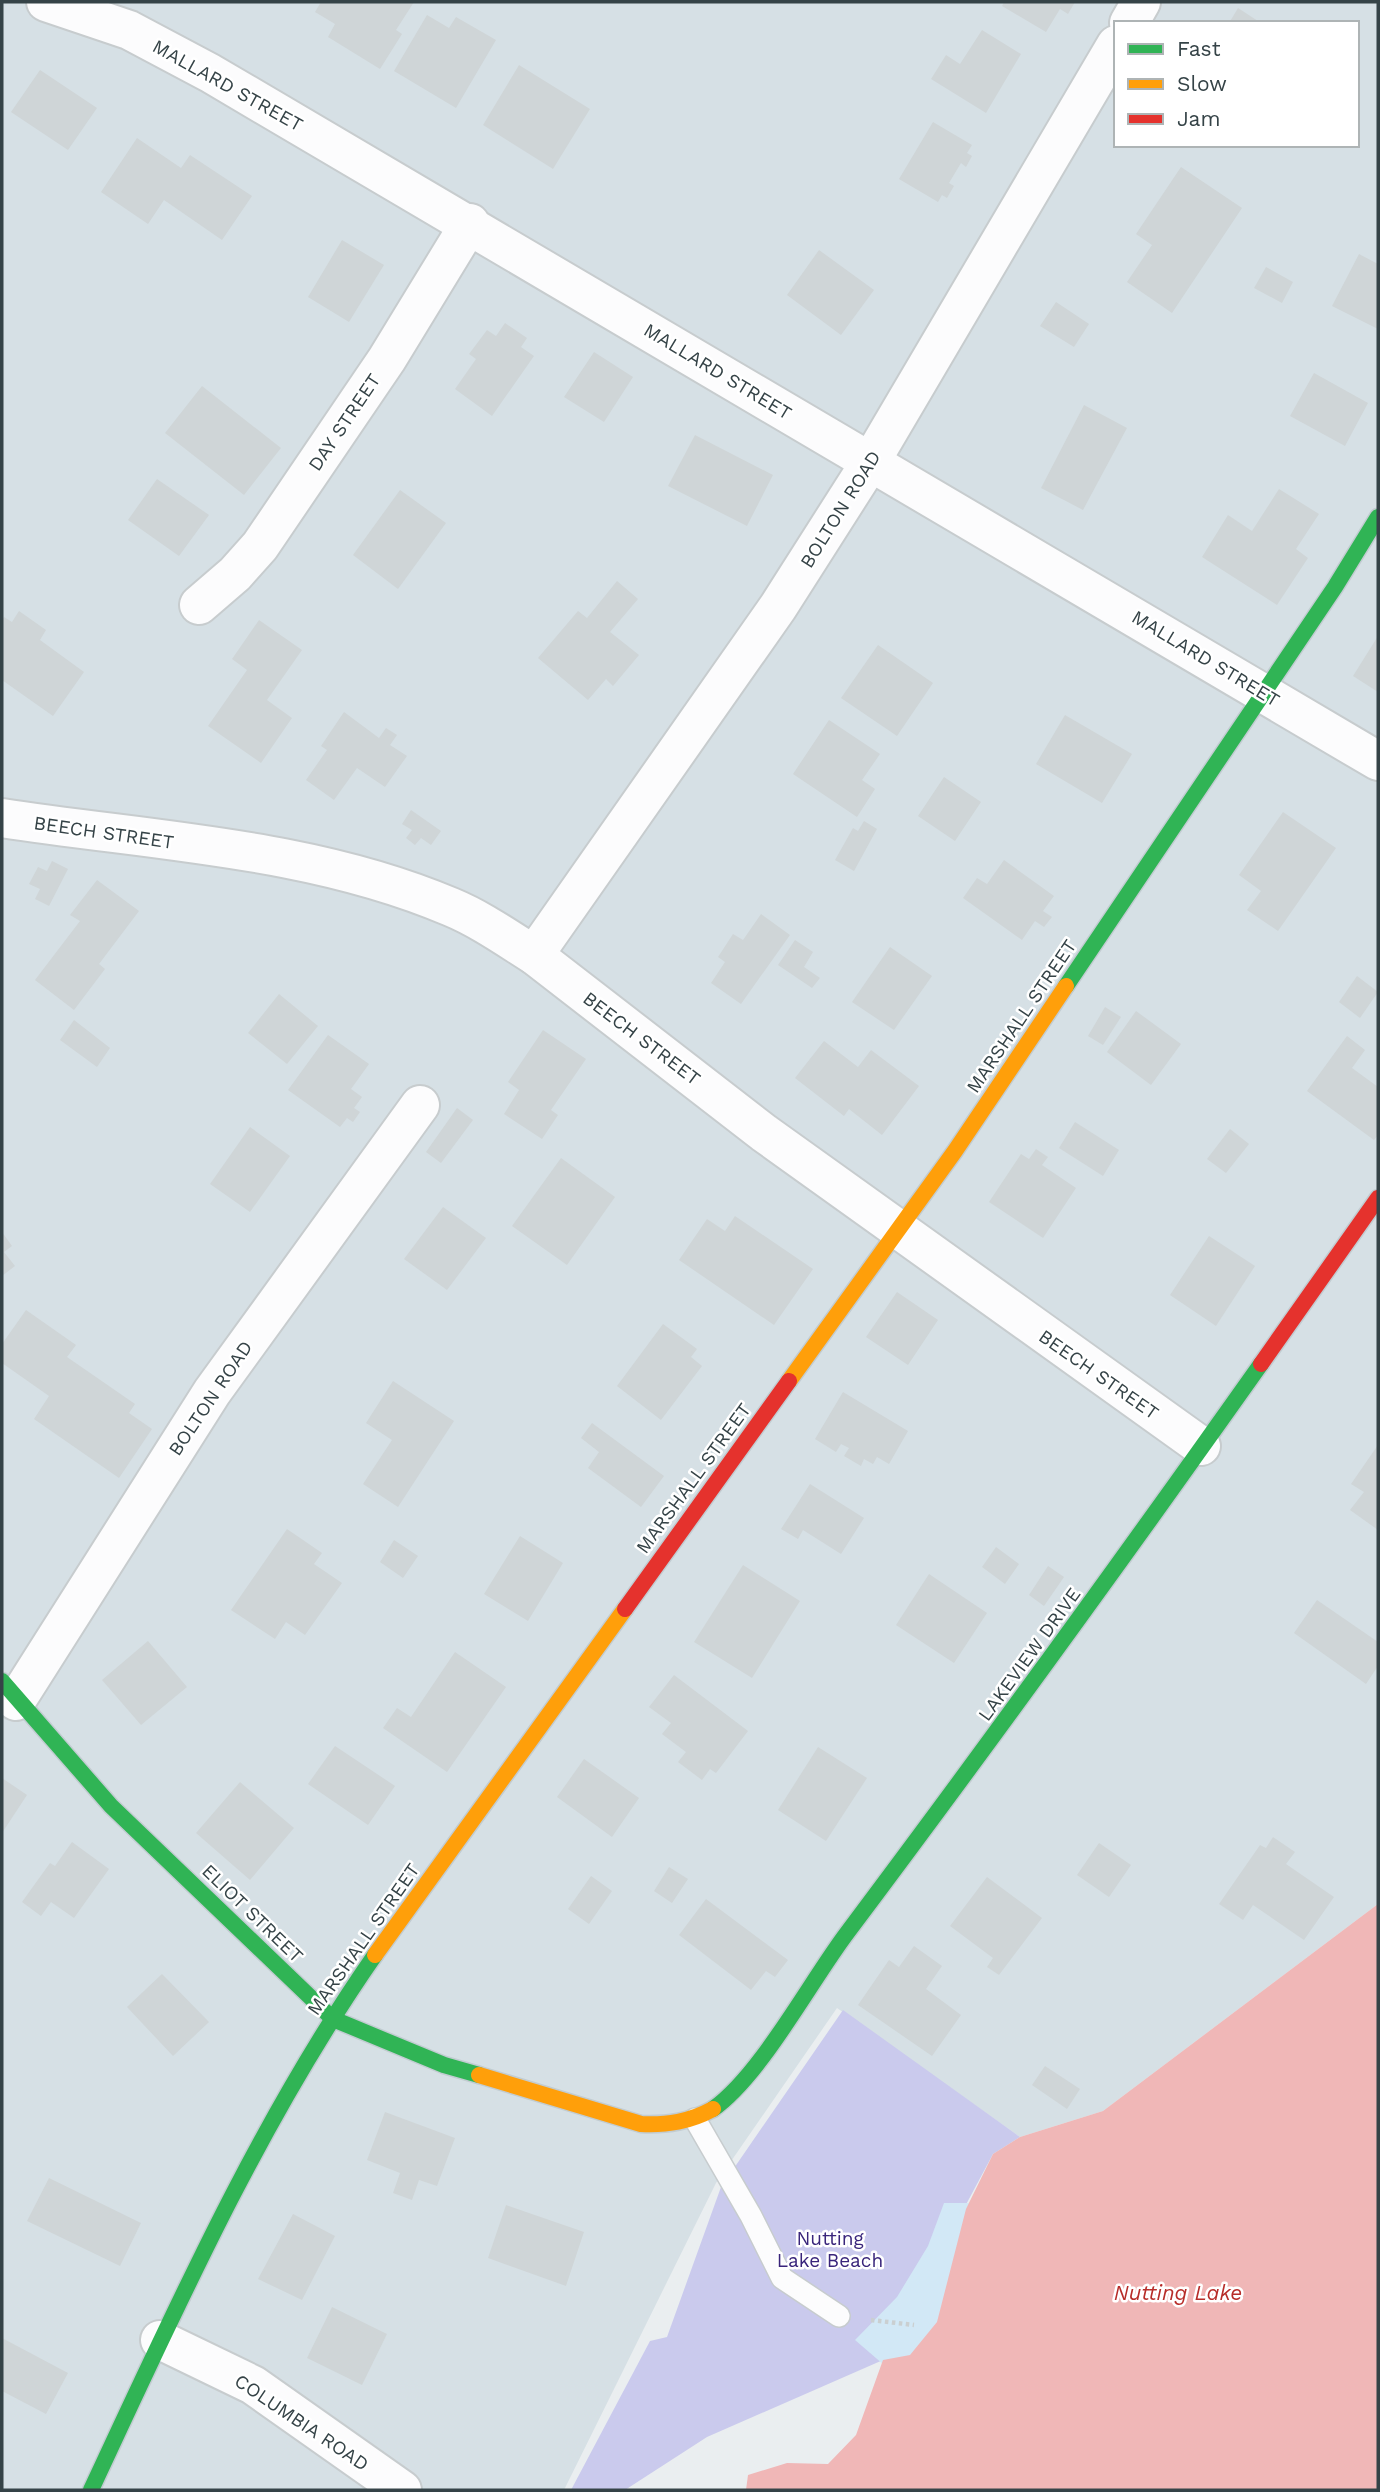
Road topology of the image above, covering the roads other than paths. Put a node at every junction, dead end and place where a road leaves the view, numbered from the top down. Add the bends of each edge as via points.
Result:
1 (47, 2) edge
2 (1141, 2) edge
3 (138, 16) edge
4 (1130, 21) edge
5 (1114, 48) edge
6 (470, 223) junction
7 (871, 461) junction
8 (1378, 517) edge
9 (199, 605) dead end
10 (1263, 691) junction
11 (1378, 761) edge
12 (2, 818) edge
13 (534, 955) junction
14 (419, 1105) dead end
15 (1378, 1198) edge
16 (897, 1230) junction
17 (1200, 1446) junction
18 (9, 1691) edge
19 (332, 2019) junction
20 (695, 2119) junction
21 (839, 2316) road end
22 (160, 2340) junction
23 (91, 2490) edge
24 (402, 2490) edge

1 - 3 street, MALLARD STREET
2 - 4 street
3 - 6 street, MALLARD STREET via 210,73
5 - 7 street, BOLTON ROAD
6 - 7 street, MALLARD STREET
6 - 9 street, DAY STREET via 387,359 260,546
7 - 10 street, MALLARD STREET
7 - 13 street, BOLTON ROAD via 729,681
8 - 10 street, MARSHALL STREET
10 - 11 street, MALLARD STREET
10 - 16 street, MARSHALL STREET via 955,1151
12 - 13 street, BEECH STREET via 220,848 345,873 452,907
13 - 16 street, BEECH STREET
14 - 18 street, BOLTON ROAD via 212,1392
15 - 17 street, LAKEVIEW DRIVE
16 - 17 street, BEECH STREET
16 - 19 street, MARSHALL STREET
17 - 20 street, LAKEVIEW DRIVE via 1058,1651 836,1948 748,2075 716,2107
18 - 19 street, ELIOT STREET via 111,1806
19 - 20 street, ELIOT STREET via 444,2065 641,2124
19 - 22 street, MARSHALL STREET via 220,2215
20 - 21 lane via 782,2278
22 - 23 street, MARSHALL STREET
22 - 24 street, COLUMBIA ROAD via 253,2385

